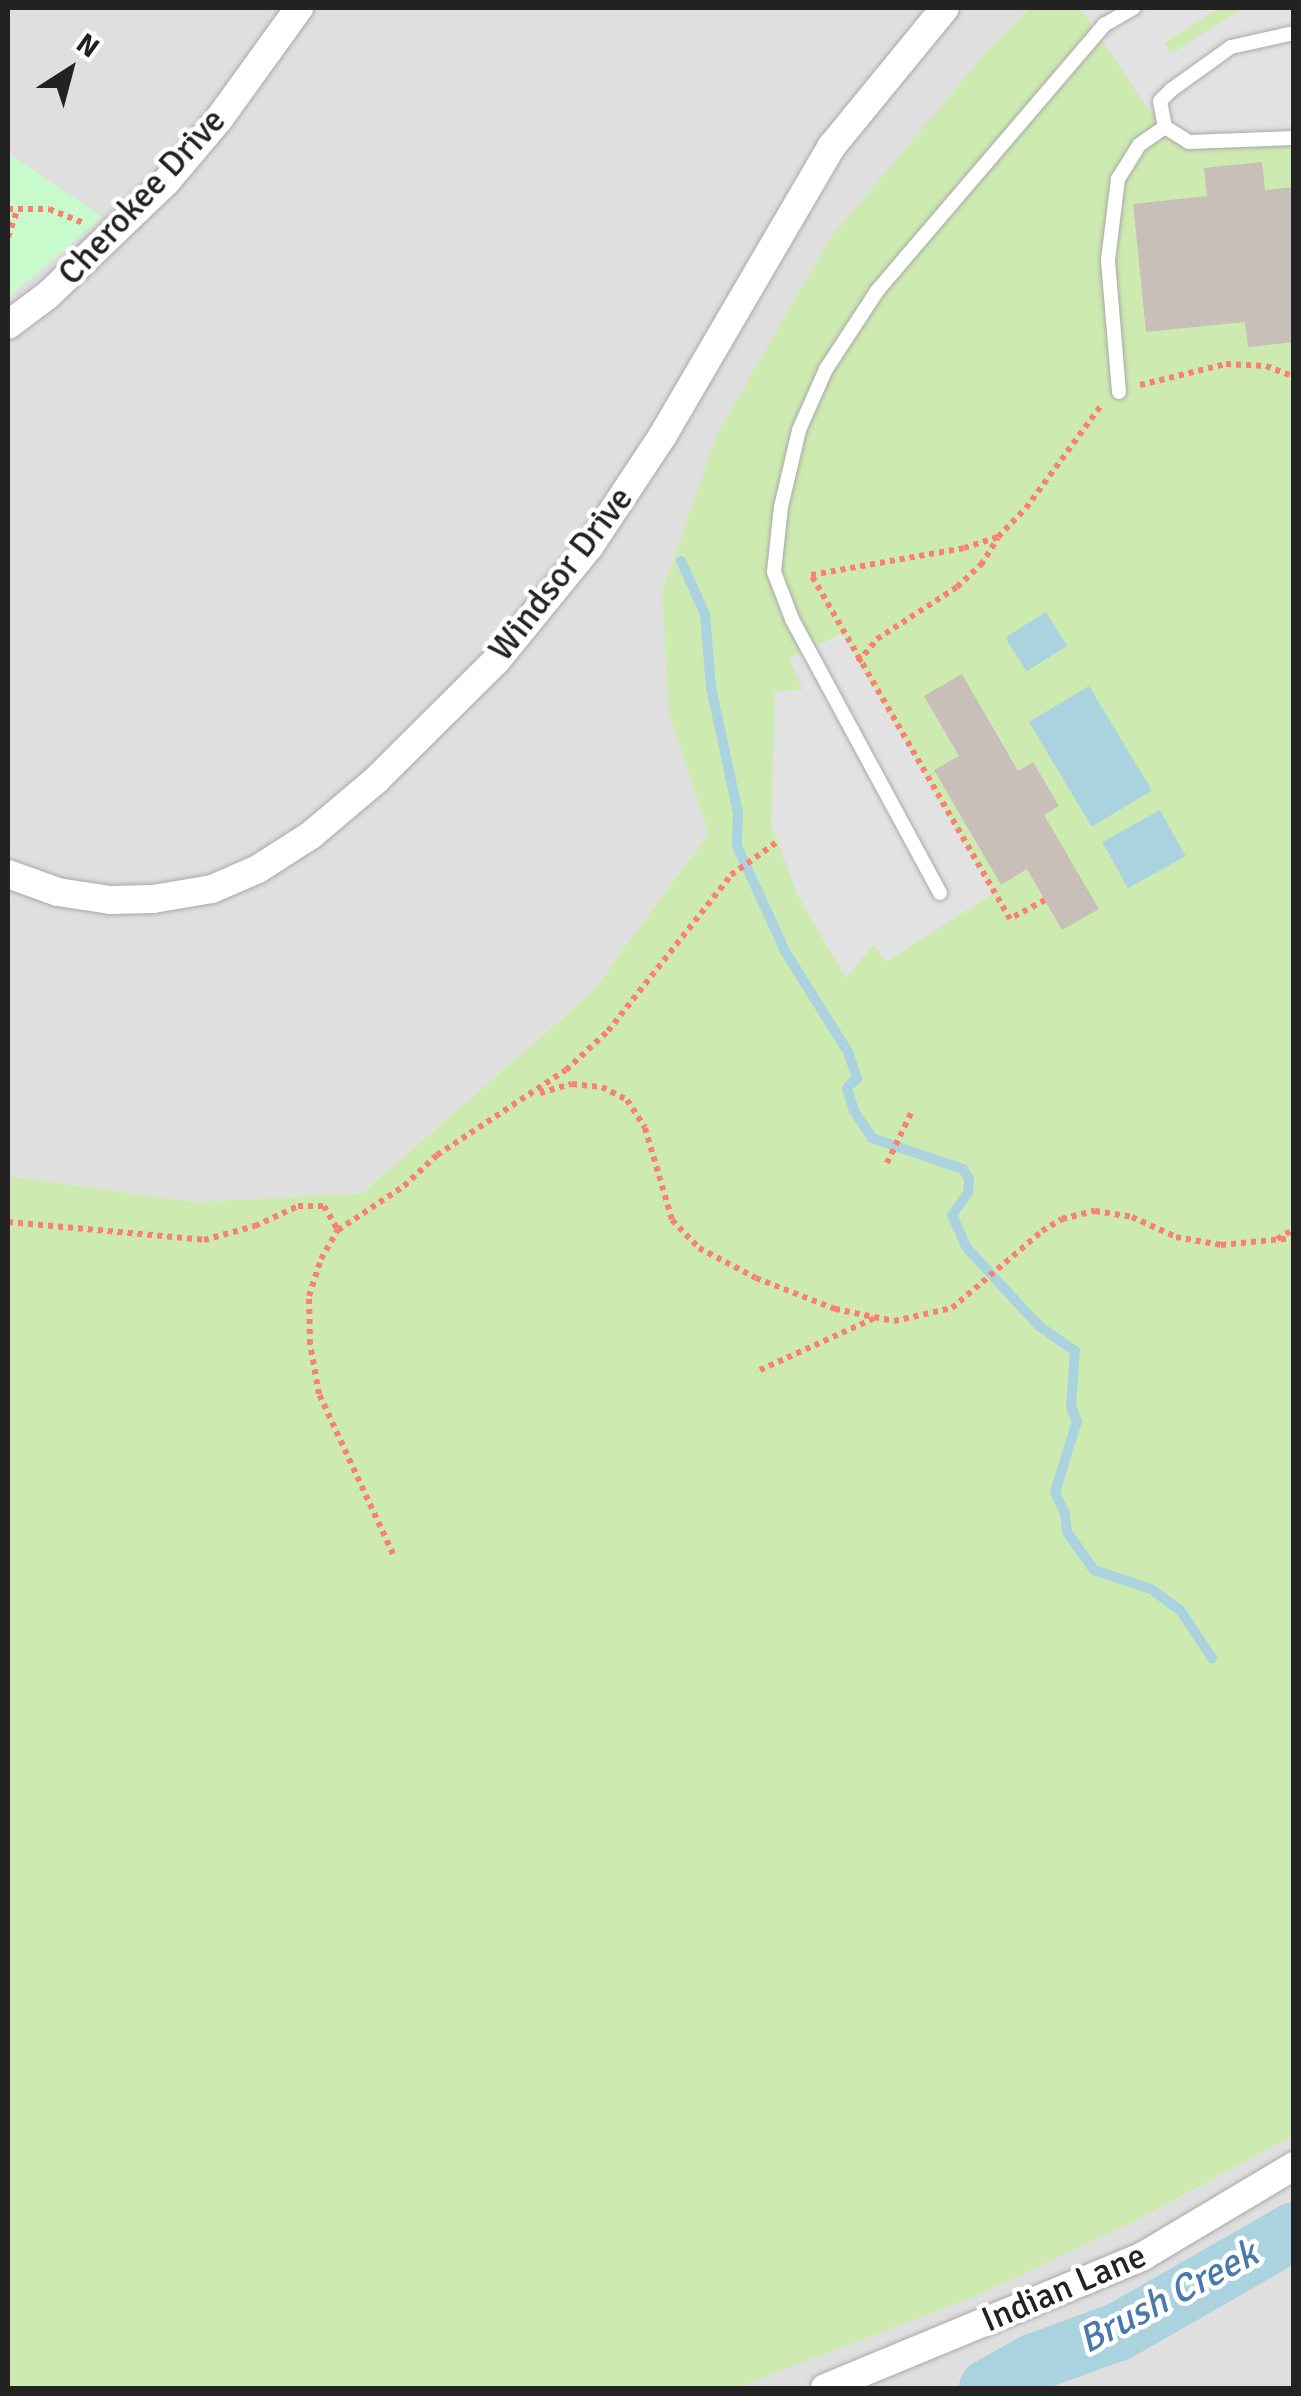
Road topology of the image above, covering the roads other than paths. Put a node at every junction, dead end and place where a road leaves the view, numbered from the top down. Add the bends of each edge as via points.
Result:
1 (299, 8) edge
2 (944, 8) edge
3 (1133, 8) edge
4 (1294, 33) edge
5 (1165, 127) junction
6 (1294, 138) edge
7 (8, 325) edge
8 (1119, 392) road end
9 (8, 874) edge
10 (940, 894) dead end
11 (1294, 2166) edge
12 (825, 2388) edge

1 - 7 street, Cherokee Drive via 166,182
2 - 9 street, Windsor Drive via 832,146 589,547 496,661 403,755 312,835 212,888 110,900 58,892
3 - 10 lane via 1104,25 877,291 826,369 799,430 780,507 774,572 792,619
4 - 5 lane via 1231,47 1171,90 1160,101
5 - 6 lane via 1189,142
5 - 8 lane via 1139,146 1118,179 1112,206 1108,260
11 - 12 street, Indian Lane via 1143,2256

